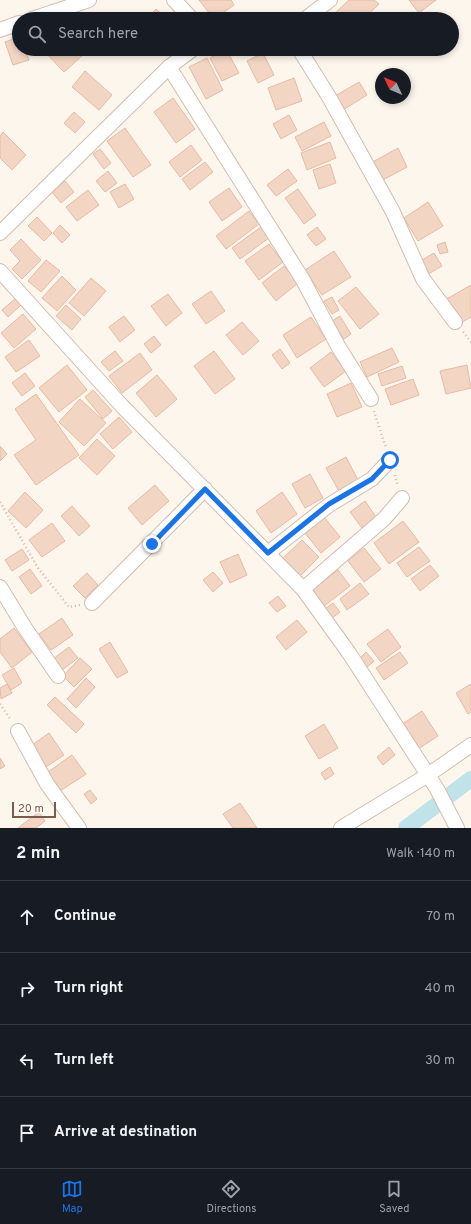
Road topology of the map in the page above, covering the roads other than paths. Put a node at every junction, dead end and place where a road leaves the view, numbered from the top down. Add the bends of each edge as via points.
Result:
1 (89, 0) edge
2 (174, 0) edge
3 (330, 0) edge
4 (53, 12) edge
5 (185, 12) edge
6 (314, 12) edge
7 (12, 26) edge
8 (0, 30) edge
9 (183, 56) edge
10 (303, 56) edge
11 (168, 67) junction
12 (0, 233) edge
13 (0, 271) edge
14 (455, 322) dead end
15 (371, 399) dead end
16 (390, 460) dead end
17 (205, 489) junction
18 (402, 498) dead end
19 (268, 553) junction
20 (0, 587) edge
21 (303, 588) junction
22 (92, 603) road end
23 (58, 676) dead end
24 (18, 731) road end
25 (471, 745) edge
26 (428, 776) junction
27 (456, 826) edge
28 (79, 828) edge
29 (341, 828) edge

1 - 4 street
2 - 5 street
3 - 6 street
7 - 8 street
9 - 11 street
10 - 14 street via 329,97 393,212 423,278
11 - 12 street
11 - 15 street via 303,280 338,346
13 - 17 street via 122,406
16 - 19 street via 372,479 329,504
17 - 19 street
17 - 22 street
18 - 21 street via 384,519
19 - 21 street
20 - 23 street
21 - 26 street via 350,652
24 - 28 street via 47,784
25 - 26 street
26 - 27 street
26 - 29 street

